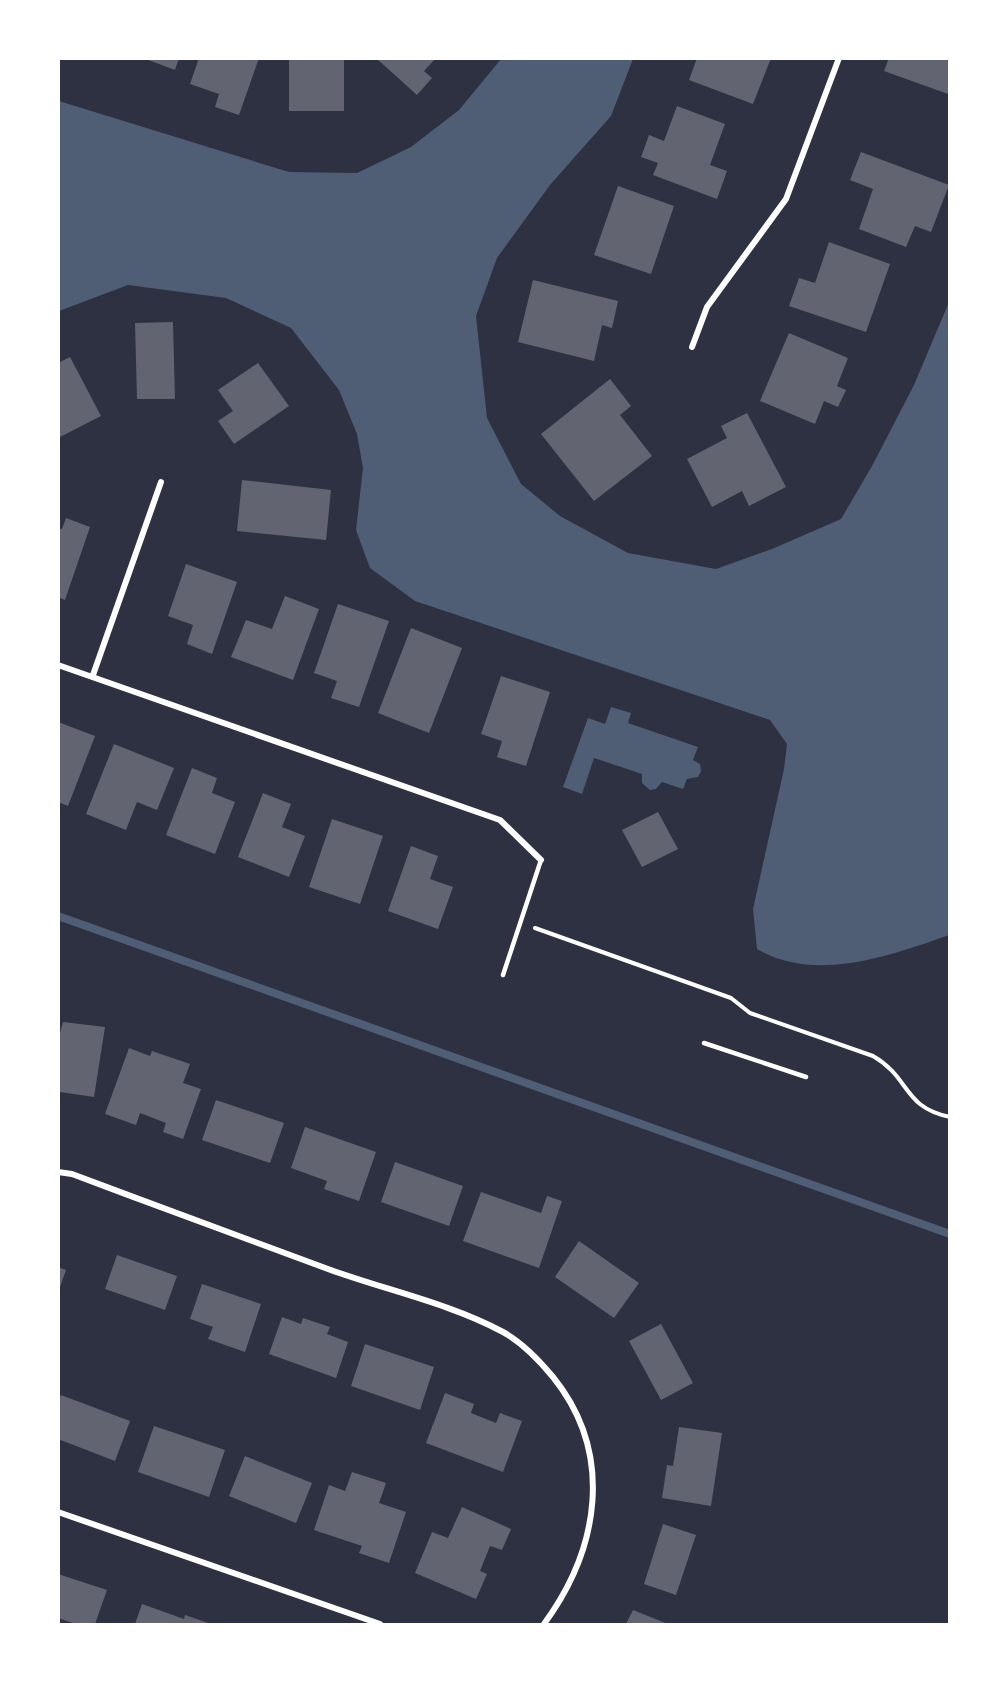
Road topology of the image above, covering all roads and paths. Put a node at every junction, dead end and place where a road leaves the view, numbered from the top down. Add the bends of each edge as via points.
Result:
1 (839, 58) edge
2 (692, 346) dead end
3 (161, 482) dead end
4 (58, 665) edge
5 (93, 675) junction
6 (541, 860) joint
7 (520, 923) junction
8 (503, 975) dead end
9 (704, 1042) dead end
10 (806, 1077) dead end
11 (950, 1117) edge
12 (58, 1172) edge
13 (58, 1512) edge
14 (381, 1624) edge
15 (544, 1624) edge

1 - 2 street via 786,199 707,307
3 - 5 street
4 - 5 street
5 - 6 street via 500,820
6 - 7 lane
7 - 8 lane
7 - 11 path via 731,998 750,1013 873,1056 901,1078 912,1099 923,1109
9 - 10 lane
12 - 15 street via 479,1321 505,1333 537,1358 576,1411 594,1482 593,1510 579,1565
13 - 14 street

